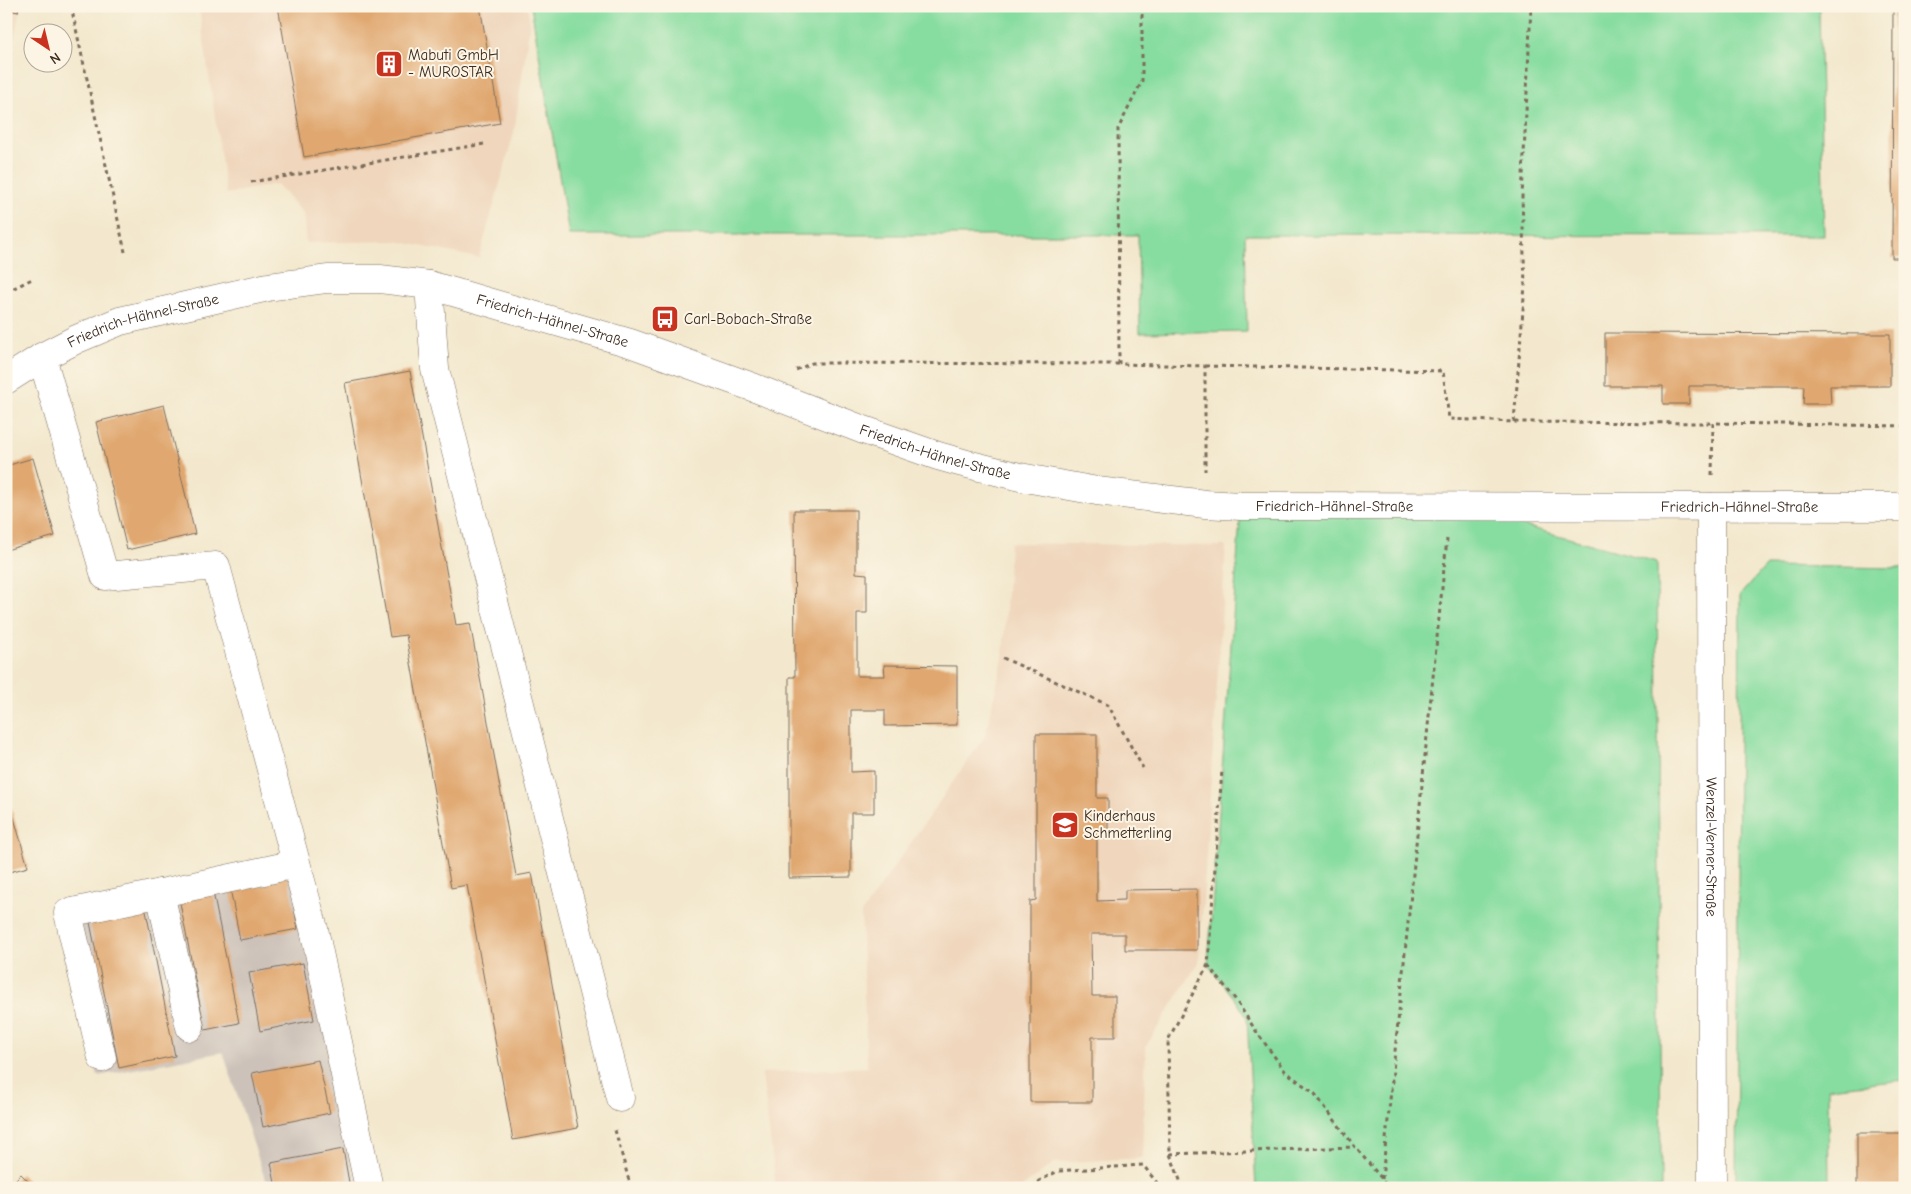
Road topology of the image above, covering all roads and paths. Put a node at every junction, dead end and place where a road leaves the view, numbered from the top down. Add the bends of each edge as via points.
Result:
1 (71, 6) edge
2 (1142, 6) edge
3 (1531, 6) edge
4 (484, 144) dead end
5 (251, 182) dead end
6 (125, 252) dead end
7 (32, 279) dead end
8 (429, 285) junction
9 (6, 292) edge
10 (42, 358) junction
11 (1119, 364) junction
12 (1206, 366) junction
13 (6, 380) edge
14 (755, 388) junction
15 (1514, 422) junction
16 (1713, 423) junction
17 (1905, 426) edge
18 (1204, 504) junction
19 (1450, 506) junction
20 (1905, 507) edge
21 (1711, 508) junction
22 (1003, 658) dead end
23 (1144, 768) dead end
24 (1222, 770) dead end
25 (296, 864) junction
26 (160, 893) junction
27 (1208, 966) junction
28 (190, 1027) dead end
29 (102, 1058) dead end
30 (620, 1098) joint
31 (1355, 1147) junction
32 (1170, 1154) junction
33 (1382, 1179) junction
34 (369, 1188) edge
35 (631, 1188) edge
36 (1033, 1188) edge
37 (1162, 1188) edge
38 (1183, 1188) edge
39 (1387, 1188) edge
40 (1712, 1188) edge

1 - 6 path
2 - 11 path via 1142,81 1118,129
3 - 15 path via 1522,197 1526,285
4 - 5 path
7 - 9 path
8 - 10 street, Friedrich-Hähnel-Straße via 380,278 327,279 268,287 120,321 77,338
8 - 14 street, Friedrich-Hähnel-Straße via 630,344
8 - 30 street via 435,369
10 - 13 street, Friedrich-Hähnel-Straße
10 - 25 street via 104,576 216,566
11 - 12 path
11 - 14 path via 812,363
12 - 15 path via 1443,371 1449,419
12 - 18 path
14 - 18 street, Friedrich-Hähnel-Straße via 963,463 1097,491
15 - 16 path
16 - 17 path
16 - 21 path
18 - 19 street, Friedrich-Hähnel-Straße
19 - 21 street, Friedrich-Hähnel-Straße
19 - 33 path
20 - 21 street, Friedrich-Hähnel-Straße
21 - 40 street, Wenzel-Verner-Straße
22 - 23 path via 1108,705
24 - 27 path
25 - 26 street
25 - 34 street via 316,939
26 - 28 street
26 - 29 street via 68,913
27 - 31 path via 1235,998 1285,1071 1315,1094
27 - 32 path via 1168,1040
30 - 35 path via 615,1128
31 - 32 path
31 - 33 path
32 - 38 path
33 - 39 path
36 - 37 path via 1037,1182 1058,1171 1143,1165

